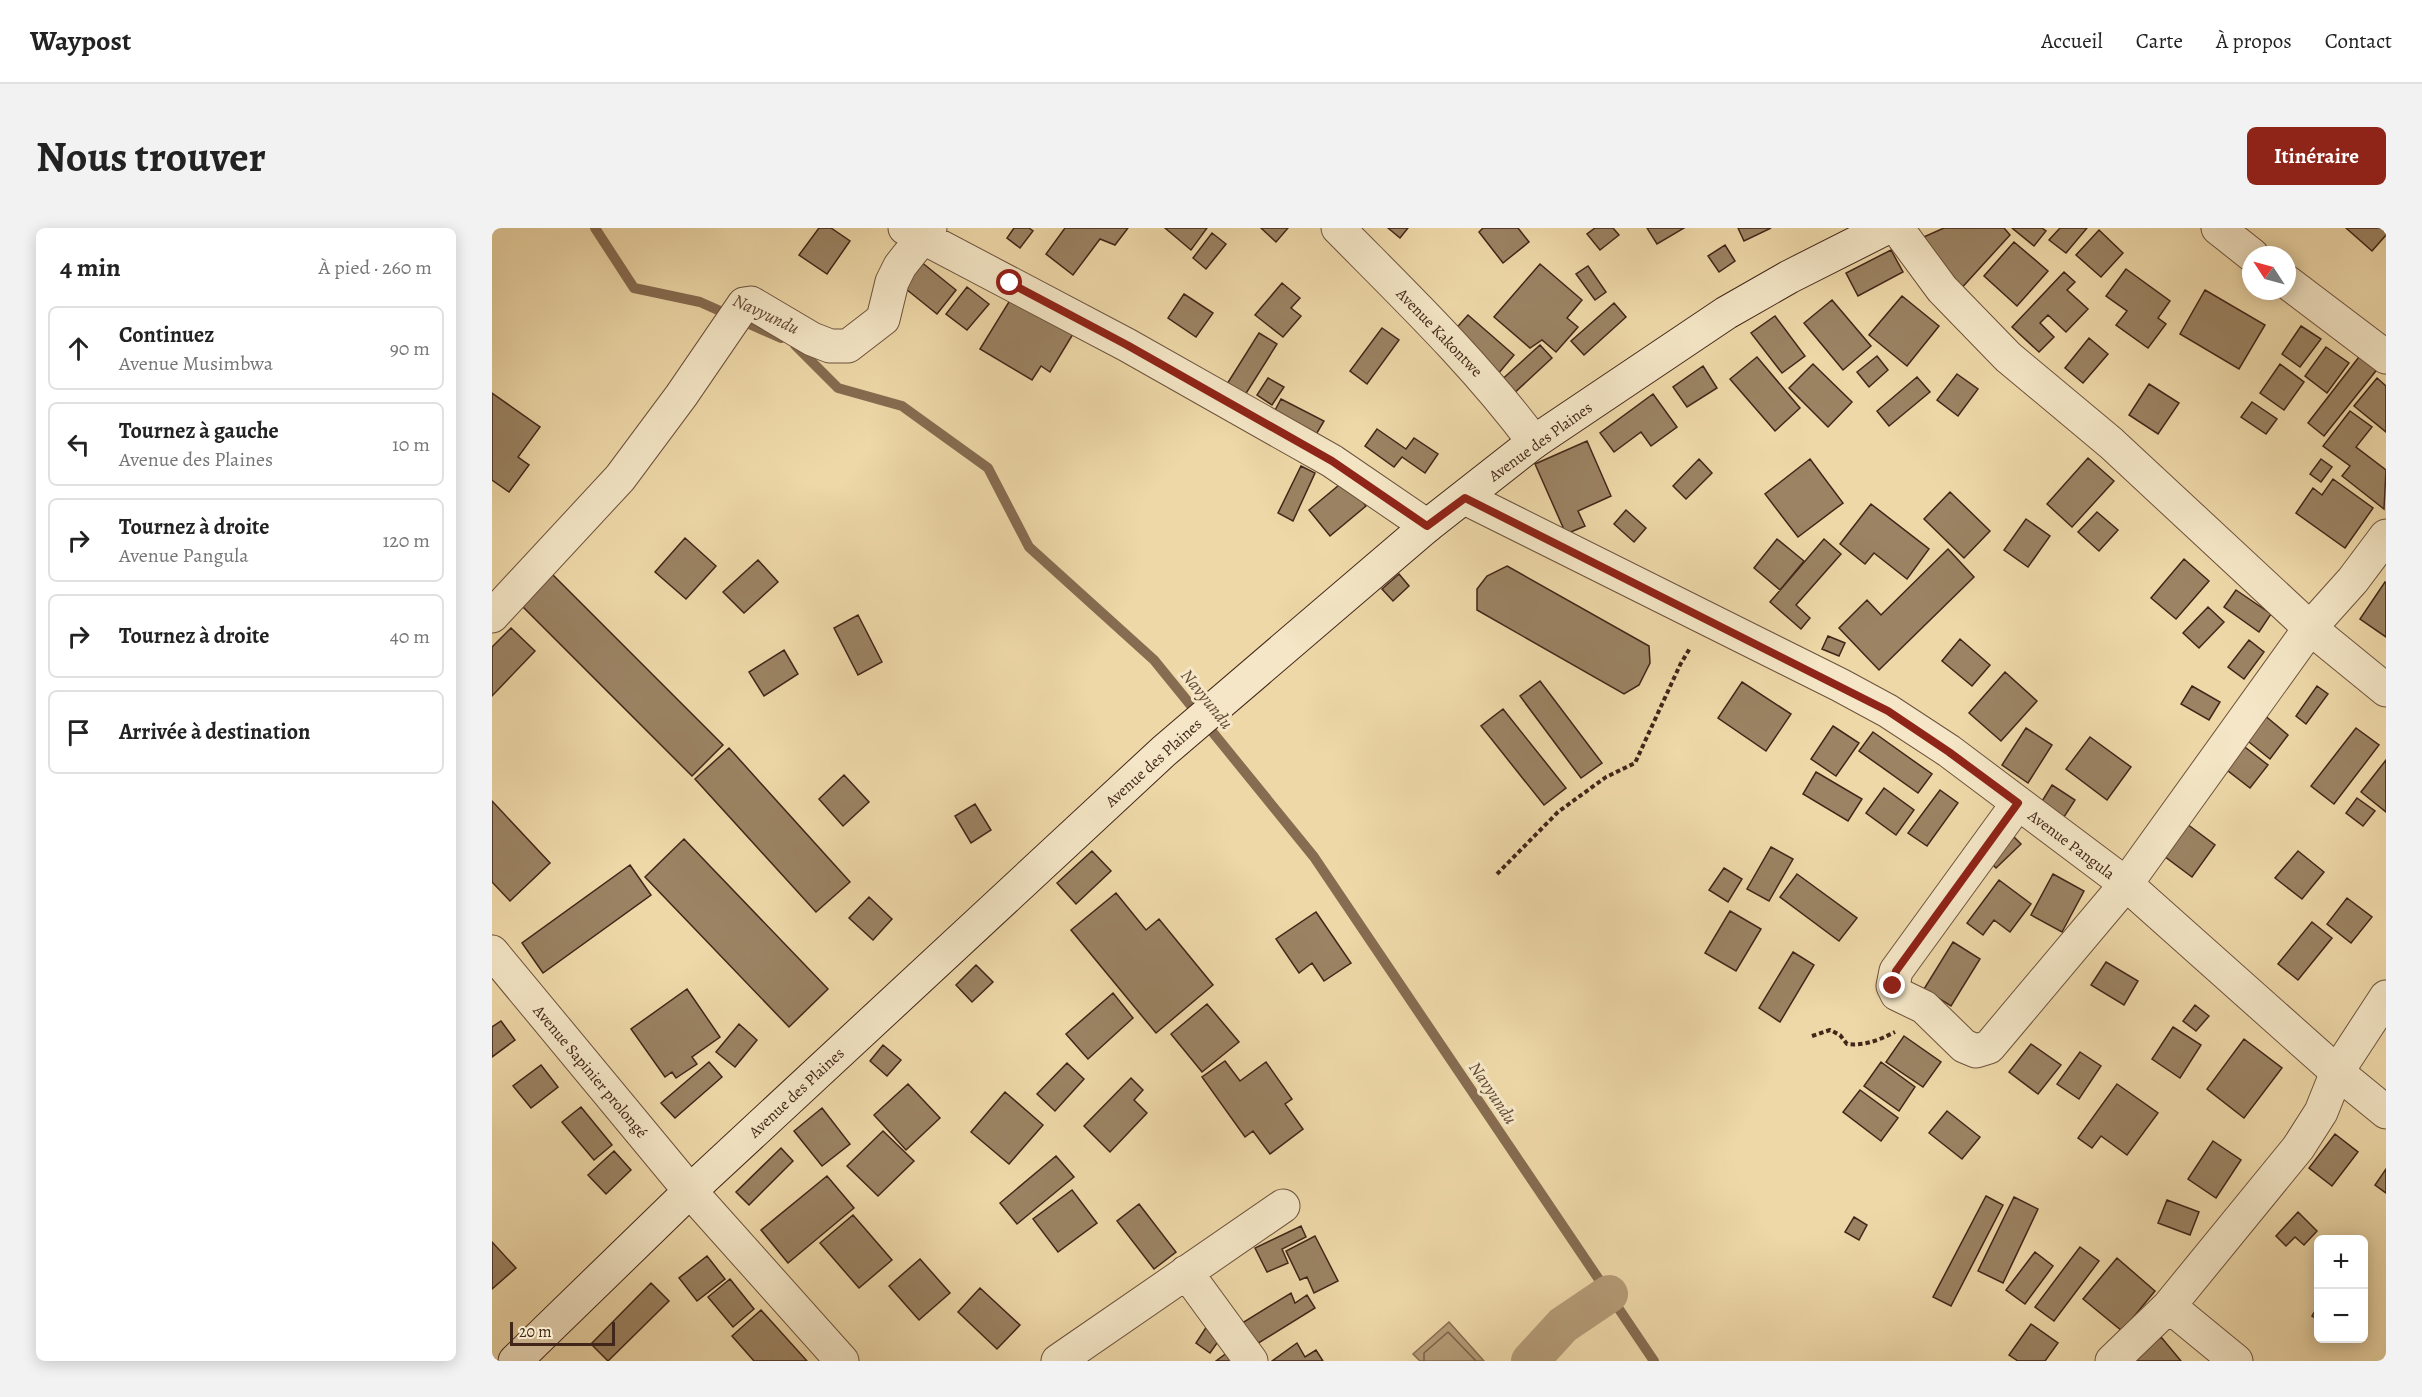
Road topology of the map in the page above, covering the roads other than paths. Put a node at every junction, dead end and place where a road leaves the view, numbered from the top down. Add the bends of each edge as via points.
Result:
1 (1338, 228) edge
2 (1886, 228) edge
3 (1897, 228) edge
4 (2218, 228) edge
5 (919, 231) edge
6 (2242, 247) edge
7 (2296, 289) edge
8 (2386, 357) edge
9 (1534, 442) junction
10 (1465, 498) junction
11 (1427, 526) junction
12 (2386, 536) edge
13 (492, 615) edge
14 (2310, 628) junction
15 (2386, 690) edge
16 (2018, 803) junction
17 (2126, 884) junction
18 (492, 952) edge
19 (2386, 997) edge
20 (2337, 1072) junction
21 (2386, 1112) edge
22 (690, 1191) junction
23 (1283, 1206) dead end
24 (1186, 1272) junction
25 (2169, 1306) junction
26 (514, 1361) edge
27 (842, 1361) edge
28 (1058, 1361) edge
29 (1251, 1361) edge
30 (2112, 1361) edge
31 (2236, 1361) edge

1 - 9 street, Avenue Kakontwe via 1444,332
2 - 9 street, Avenue des Plaines via 1726,313
3 - 14 street via 1942,289 2008,357 2111,443
4 - 6 street
5 - 11 street via 1332,461
5 - 13 street via 896,274 883,319 848,346 830,346 812,339 751,303 734,318 620,478
7 - 8 street
9 - 10 street, Avenue des Plaines
10 - 11 street, Avenue des Plaines
10 - 16 street, Avenue Pangula via 1888,711
11 - 22 street, Avenue des Plaines via 1164,751
12 - 14 street
14 - 15 street
14 - 17 street
16 - 17 street, Avenue Pangula
16 - 17 street via 1896,971 1893,986 1898,994 1924,1007 1970,1049 1982,1051 1989,1047
17 - 20 street, Avenue Pangula
18 - 22 street, Avenue Sapinier prolongé
19 - 20 street
20 - 21 street, Avenue Pangula
20 - 25 street via 2321,1112 2298,1148
22 - 26 street, Avenue des Plaines
22 - 27 street, Avenue Sapinier prolongé
23 - 24 street
24 - 28 street
24 - 29 street
25 - 30 street
25 - 31 street

